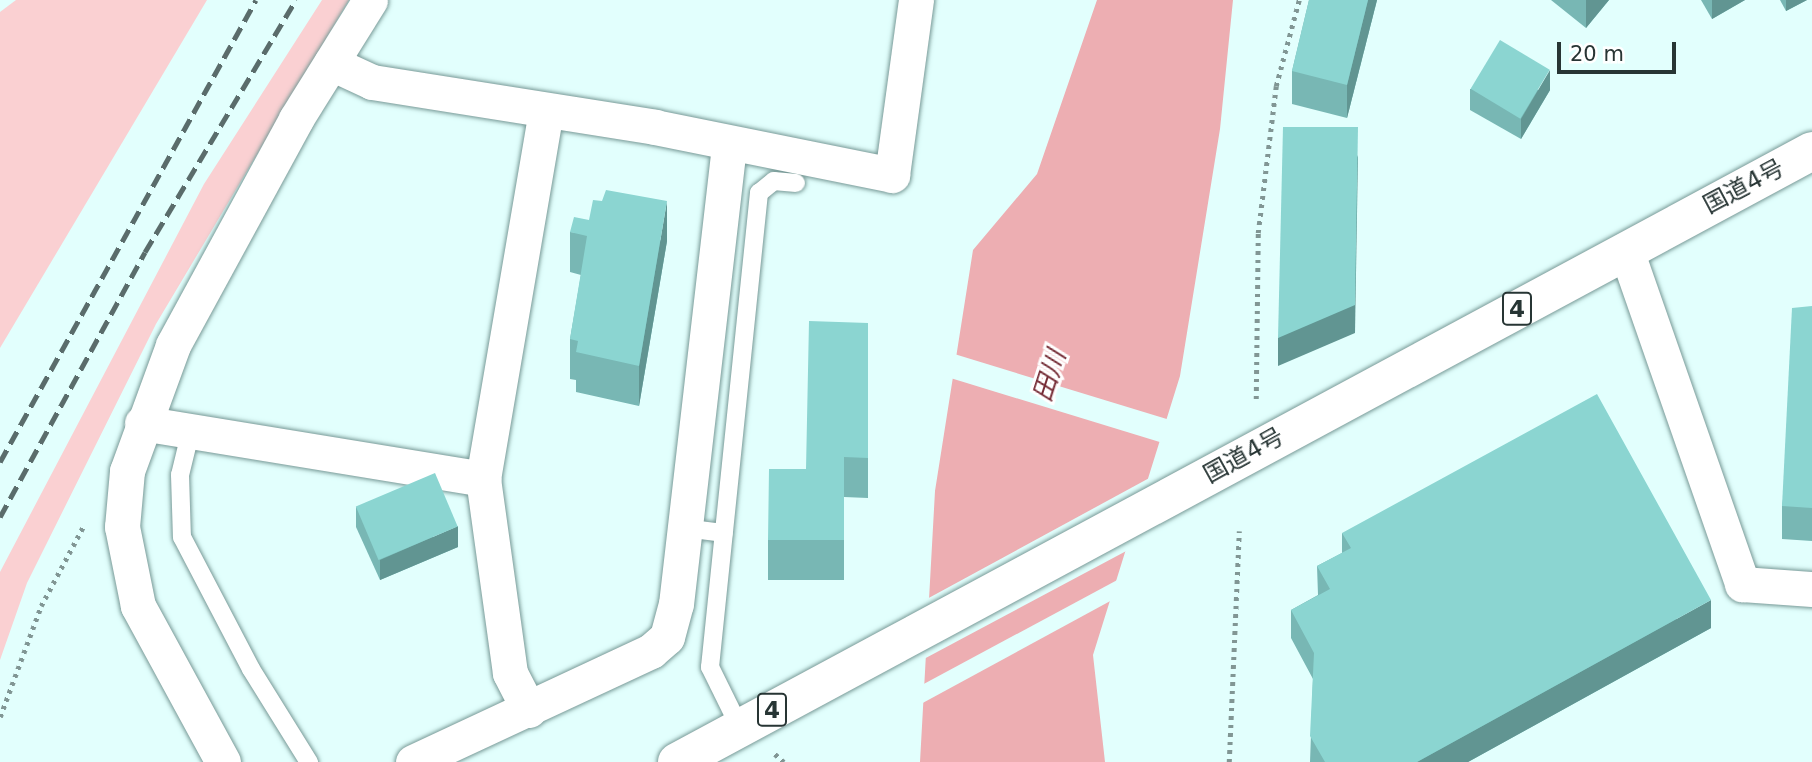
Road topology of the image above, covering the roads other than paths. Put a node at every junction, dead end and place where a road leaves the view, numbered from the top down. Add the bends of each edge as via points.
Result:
1 (370, 0) edge
2 (916, 0) edge
3 (331, 63) junction
4 (546, 111) junction
5 (729, 143) junction
6 (1812, 151) edge
7 (796, 183) dead end
8 (1626, 250) junction
9 (142, 423) junction
10 (190, 434) junction
11 (483, 480) junction
12 (684, 528) junction
13 (724, 533) junction
14 (1812, 589) edge
15 (529, 710) junction
16 (740, 728) junction
17 (223, 762) edge
18 (309, 762) edge
19 (413, 762) edge
20 (677, 762) edge

1 - 3 street
2 - 5 street via 892,175
3 - 4 street via 372,82
3 - 9 street via 173,345
4 - 5 street
4 - 11 street
5 - 12 street
6 - 8 highway, 国道4号 / 4
7 - 13 lane via 774,181 760,192
8 - 14 street via 1742,584
8 - 16 highway, 国道4号 / 4
9 - 10 street
9 - 17 street via 127,471 122,527 138,606
10 - 11 street
10 - 18 lane via 180,475 182,537 251,669
11 - 15 street via 510,673
12 - 13 lane
12 - 15 street via 667,637 651,652
13 - 16 lane via 710,667
15 - 19 street
16 - 20 highway, 国道4号 / 4

